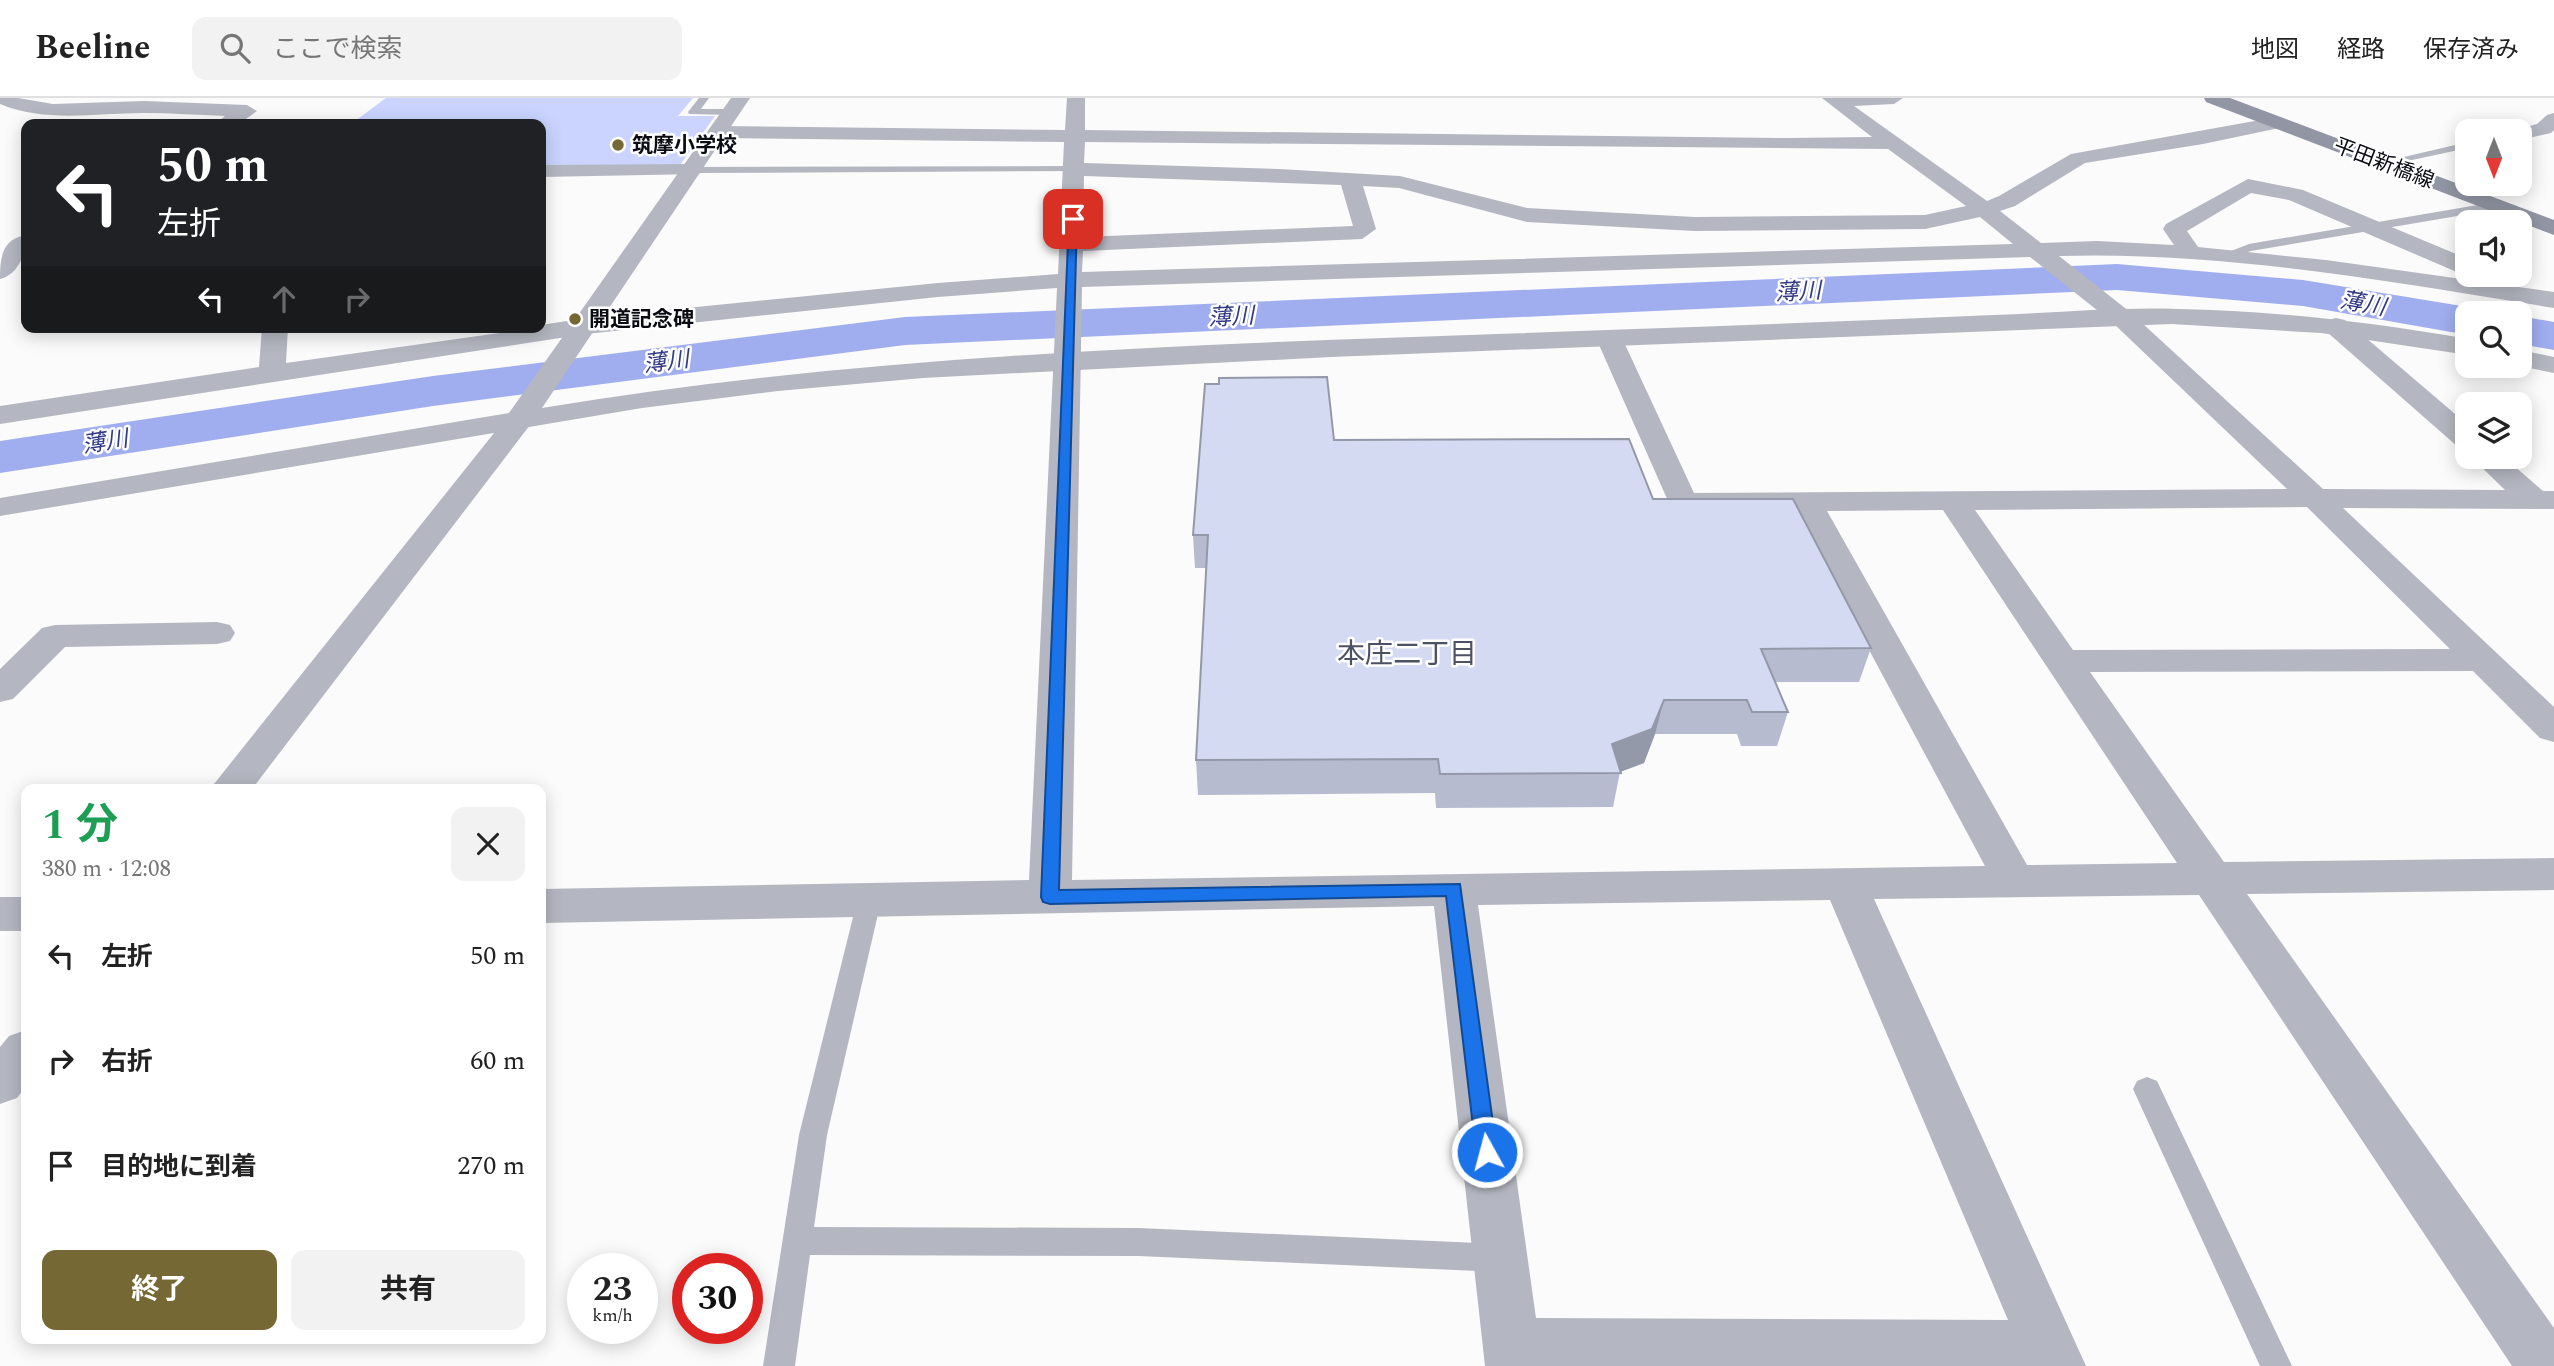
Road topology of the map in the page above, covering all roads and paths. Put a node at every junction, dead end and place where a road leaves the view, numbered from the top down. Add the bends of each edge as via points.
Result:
1 (704, 98) edge
2 (1076, 98) edge
3 (1894, 98) edge
4 (2213, 98) edge
5 (4, 99) edge
6 (1833, 99) edge
7 (736, 105) edge
8 (150, 107) junction
9 (126, 119) edge
10 (233, 119) edge
11 (2554, 119) edge
12 (2277, 123) junction
13 (718, 132) junction
14 (2532, 132) edge
15 (1076, 137) junction
16 (1892, 143) junction
17 (2455, 148) edge
18 (2384, 163) junction
19 (1074, 169) junction
20 (692, 170) junction
21 (546, 172) edge
22 (1350, 179) junction
23 (2495, 206) junction
24 (1984, 209) junction
25 (2372, 228) junction
26 (2554, 228) edge
27 (16, 244) edge
28 (1072, 244) junction
29 (2038, 251) junction
30 (2190, 252) junction
31 (2227, 255) junction
32 (2455, 263) edge
33 (0, 271) edge
34 (1070, 283) junction
35 (21, 285) edge
36 (0, 287) edge
37 (2493, 287) edge
38 (2498, 291) junction
39 (2554, 300) edge
40 (2114, 312) junction
41 (2336, 326) junction
42 (583, 330) junction
43 (275, 333) edge
44 (1609, 338) junction
45 (2455, 345) edge
46 (1067, 358) junction
47 (2532, 360) edge
48 (2554, 365) edge
49 (272, 373) junction
50 (524, 414) junction
51 (0, 415) edge
52 (2455, 430) edge
53 (2502, 469) edge
54 (2315, 498) junction
55 (2545, 500) edge
56 (1953, 502) junction
57 (1807, 503) junction
58 (0, 507) edge
59 (217, 634) dead end
60 (2481, 660) junction
61 (2061, 661) junction
62 (0, 690) edge
63 (2554, 729) edge
64 (234, 784) edge
65 (2554, 874) edge
66 (2210, 879) junction
67 (2015, 882) junction
68 (1845, 884) junction
69 (1454, 889) junction
70 (1050, 897) junction
71 (869, 901) junction
72 (546, 906) edge
73 (0, 914) edge
74 (21, 914) edge
75 (21, 1056) edge
76 (0, 1083) edge
77 (2147, 1090) dead end
78 (798, 1241) junction
79 (1500, 1258) junction
80 (1512, 1356) edge
81 (2053, 1358) edge
82 (779, 1366) edge
83 (2276, 1366) edge
84 (2546, 1366) edge

1 - 7 lane via 693,113
2 - 15 street
3 - 6 street
4 - 12 main road, 平田新橋線
5 - 8 street via 18,107 52,109
6 - 16 street
7 - 13 street
8 - 9 street
8 - 10 street via 247,111
11 - 14 street via 2544,129
12 - 18 main road, 平田新橋線
12 - 24 street via 2078,158 2028,190
13 - 15 street
13 - 20 street
15 - 16 street
15 - 19 street
16 - 24 street
17 - 18 lane
18 - 23 main road, 平田新橋線
19 - 20 lane
19 - 22 street
19 - 28 street
20 - 21 street
20 - 42 street
22 - 24 street via 1432,188 1527,215 1695,224 1925,222
22 - 28 street via 1366,229 1353,234
23 - 25 lane
23 - 26 main road, 平田新橋線
24 - 29 street
25 - 30 street via 2295,195 2248,186 2174,229
25 - 31 lane
25 - 32 street
27 - 33 street
28 - 34 street
29 - 30 street
29 - 34 street
29 - 40 street
30 - 31 street
31 - 38 street
34 - 42 street via 937,290
34 - 46 street
35 - 36 street
37 - 38 street
38 - 39 street
40 - 41 street
40 - 44 street
40 - 54 street
41 - 45 street
41 - 52 street
42 - 49 street
42 - 50 street
43 - 49 street
44 - 46 street
44 - 57 street via 1684,503
46 - 50 street via 778,383
46 - 70 street
47 - 48 street
49 - 51 street
50 - 58 street
50 - 64 street
53 - 55 street
54 - 55 street
54 - 56 street
54 - 60 street
56 - 57 street
56 - 61 street
57 - 67 street
59 - 62 street via 55,636
60 - 61 street
60 - 63 street
61 - 66 street
65 - 66 street
66 - 67 street
66 - 84 street
67 - 68 street
68 - 69 street
68 - 81 street
69 - 70 street
69 - 79 street
70 - 71 street
71 - 72 street
71 - 78 lane via 813,1135
73 - 74 street
75 - 76 street
77 - 83 lane
78 - 79 lane via 1139,1242
78 - 82 lane
79 - 80 street
80 - 81 street

